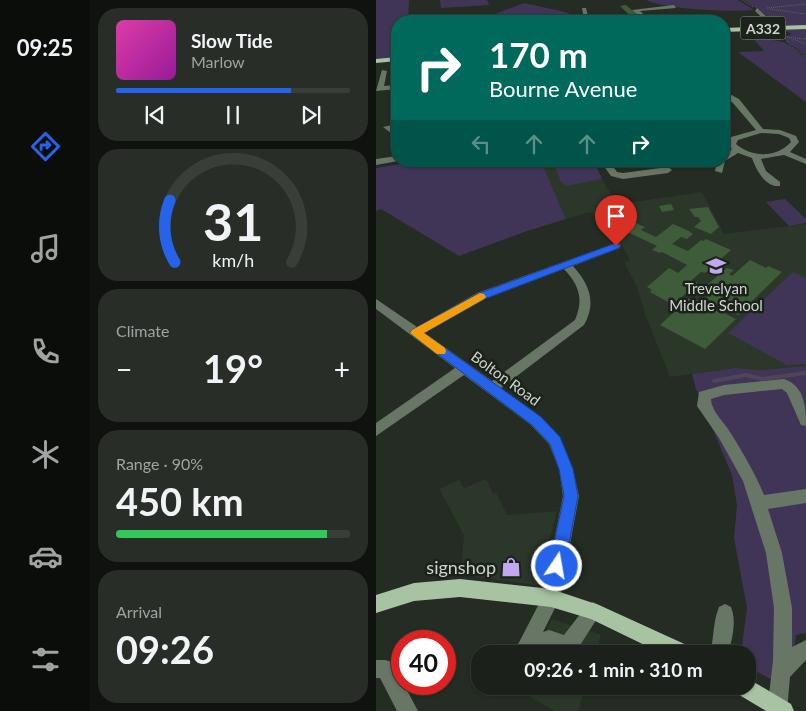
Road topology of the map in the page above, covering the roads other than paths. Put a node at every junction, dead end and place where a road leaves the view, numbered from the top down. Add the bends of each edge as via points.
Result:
1 (674, 7) dead end
2 (584, 9) dead end
3 (757, 10) road end
4 (586, 15) edge
5 (641, 15) edge
6 (804, 27) edge
7 (730, 30) edge
8 (776, 31) junction
9 (759, 36) dead end
10 (391, 60) edge
11 (376, 61) edge
12 (384, 71) dead end
13 (391, 87) edge
14 (378, 88) edge
15 (730, 97) edge
16 (761, 132) junction
17 (737, 150) junction
18 (784, 152) junction
19 (730, 156) edge
20 (756, 156) junction
21 (391, 160) edge
22 (376, 162) edge
23 (806, 162) edge
24 (609, 167) edge
25 (668, 170) dead end
26 (777, 184) dead end
27 (616, 246) dead end
28 (566, 265) junction
29 (376, 303) edge
30 (416, 333) junction
31 (465, 368) junction
32 (492, 388) junction
33 (806, 421) edge
34 (376, 430) edge
35 (806, 496) edge
36 (760, 503) junction
37 (551, 598) junction
38 (376, 604) edge
39 (594, 611) junction
40 (725, 614) dead end
41 (527, 645) edge
42 (546, 645) edge
43 (565, 645) edge
44 (569, 645) edge
45 (665, 645) edge
46 (722, 645) edge
47 (806, 649) edge
48 (376, 669) edge
49 (780, 675) junction
50 (756, 695) edge
51 (779, 710) edge
52 (408, 711) edge

1 - 5 street via 635,10
2 - 4 street
3 - 8 street
6 - 8 main road, A332
7 - 8 main road, A332
8 - 9 street
10 - 11 main road
12 - 14 street
13 - 14 street
15 - 16 street
16 - 17 street via 734,139 732,145
16 - 18 street via 792,136 795,142 790,150
17 - 19 street
17 - 20 street
18 - 20 street
18 - 23 street
20 - 26 street via 763,173
21 - 22 street
24 - 25 street via 614,174 623,176
27 - 28 street
28 - 30 street via 481,296
28 - 32 street via 585,289 586,308 580,322
29 - 30 street, Bolton Road
30 - 31 street, Bolton Road
31 - 32 street, Bolton Road
31 - 34 street
32 - 37 street, Bolton Road via 536,421 555,441 566,469 571,496
33 - 36 street via 792,390 784,384 724,390 704,396 704,406 750,479
35 - 36 street
36 - 49 street via 774,553 783,608
37 - 38 main road via 460,588 414,592
37 - 39 main road
37 - 41 street, Bolton Road
39 - 44 street
39 - 45 main road
40 - 46 street
42 - 43 street via 549,639
47 - 49 street
48 - 52 street via 385,669
49 - 51 street
50 - 51 main road

